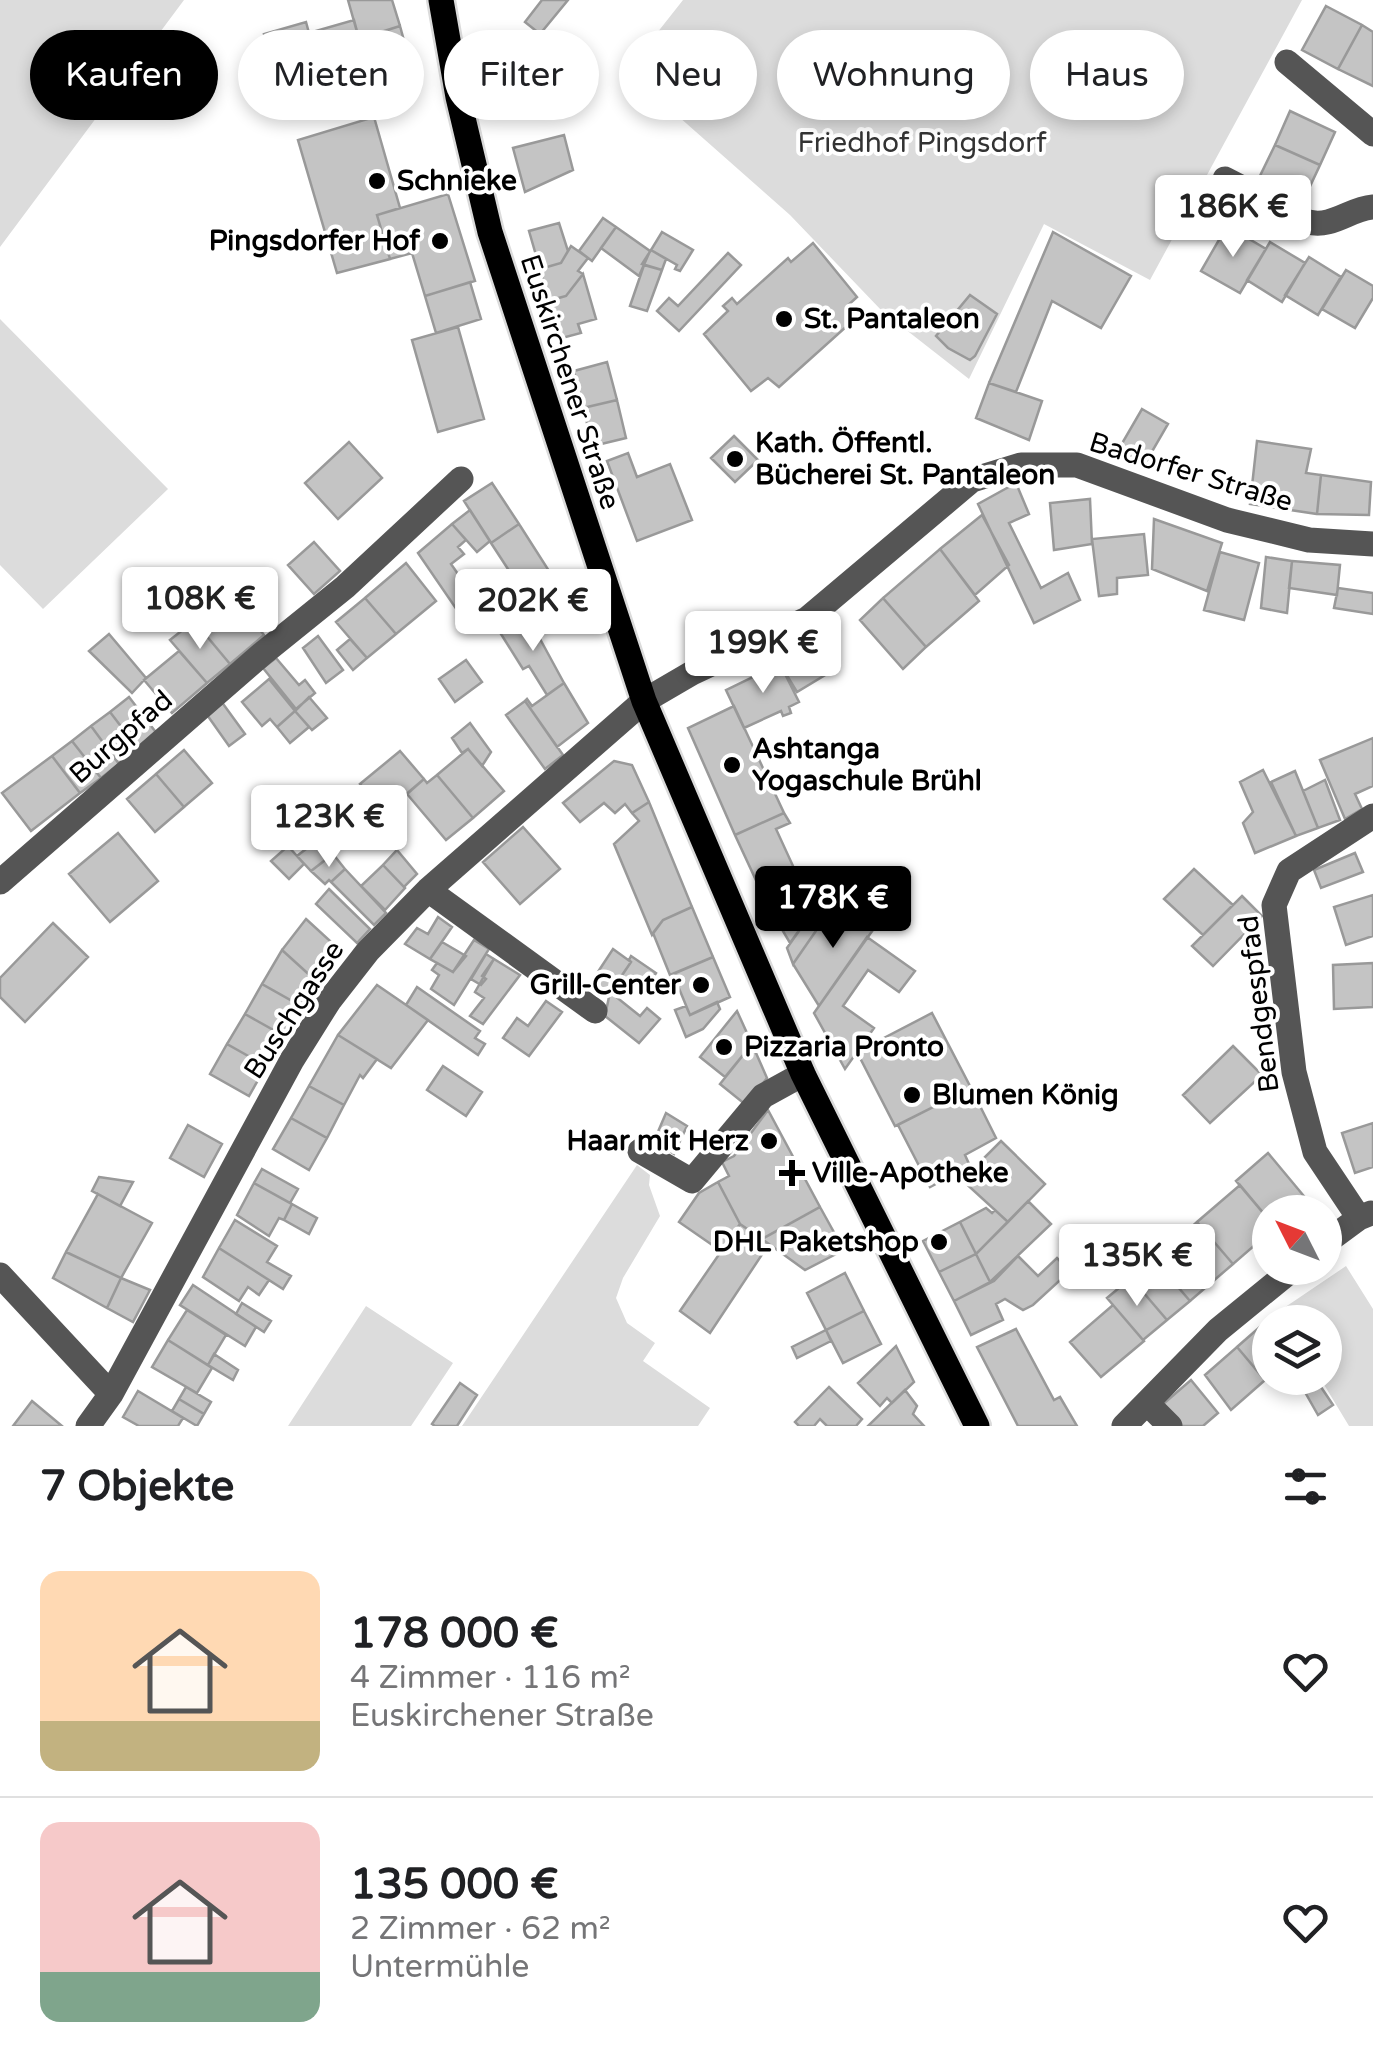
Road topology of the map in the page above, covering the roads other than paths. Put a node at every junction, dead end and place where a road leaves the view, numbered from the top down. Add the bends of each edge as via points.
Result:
1 (442, 0) edge
2 (1287, 62) dead end
3 (1373, 134) edge
4 (1226, 179) dead end
5 (1373, 207) edge
6 (461, 479) dead end
7 (1373, 544) edge
8 (644, 701) junction
9 (1373, 816) edge
10 (0, 882) edge
11 (428, 890) junction
12 (595, 1011) dead end
13 (803, 1074) junction
14 (640, 1151) dead end
15 (1366, 1215) edge
16 (1342, 1231) edge
17 (0, 1275) edge
18 (1273, 1285) edge
19 (111, 1394) junction
20 (1147, 1403) junction
21 (88, 1426) edge
22 (977, 1426) edge
23 (1124, 1426) edge
24 (1170, 1426) edge

1 - 8 main road, Euskirchener Straße via 490,232
2 - 3 street
4 - 5 street via 1323,226
6 - 10 street, Burgpfad
7 - 8 street, Badorfer Straße via 1310,540 1227,520 1077,465 1021,465 972,480 808,619
8 - 11 street, Buschgasse
8 - 13 main road, Euskirchener Straße
9 - 15 street, Bendgespfad via 1290,871 1274,905 1294,1072 1315,1152
11 - 12 street
11 - 19 street, Buschgasse via 368,950 292,1060
13 - 14 street via 763,1096 692,1181
13 - 22 main road, Euskirchener Straße
15 - 16 street
17 - 19 street
18 - 20 street
19 - 21 street, Buschgasse
20 - 23 street
20 - 24 street

